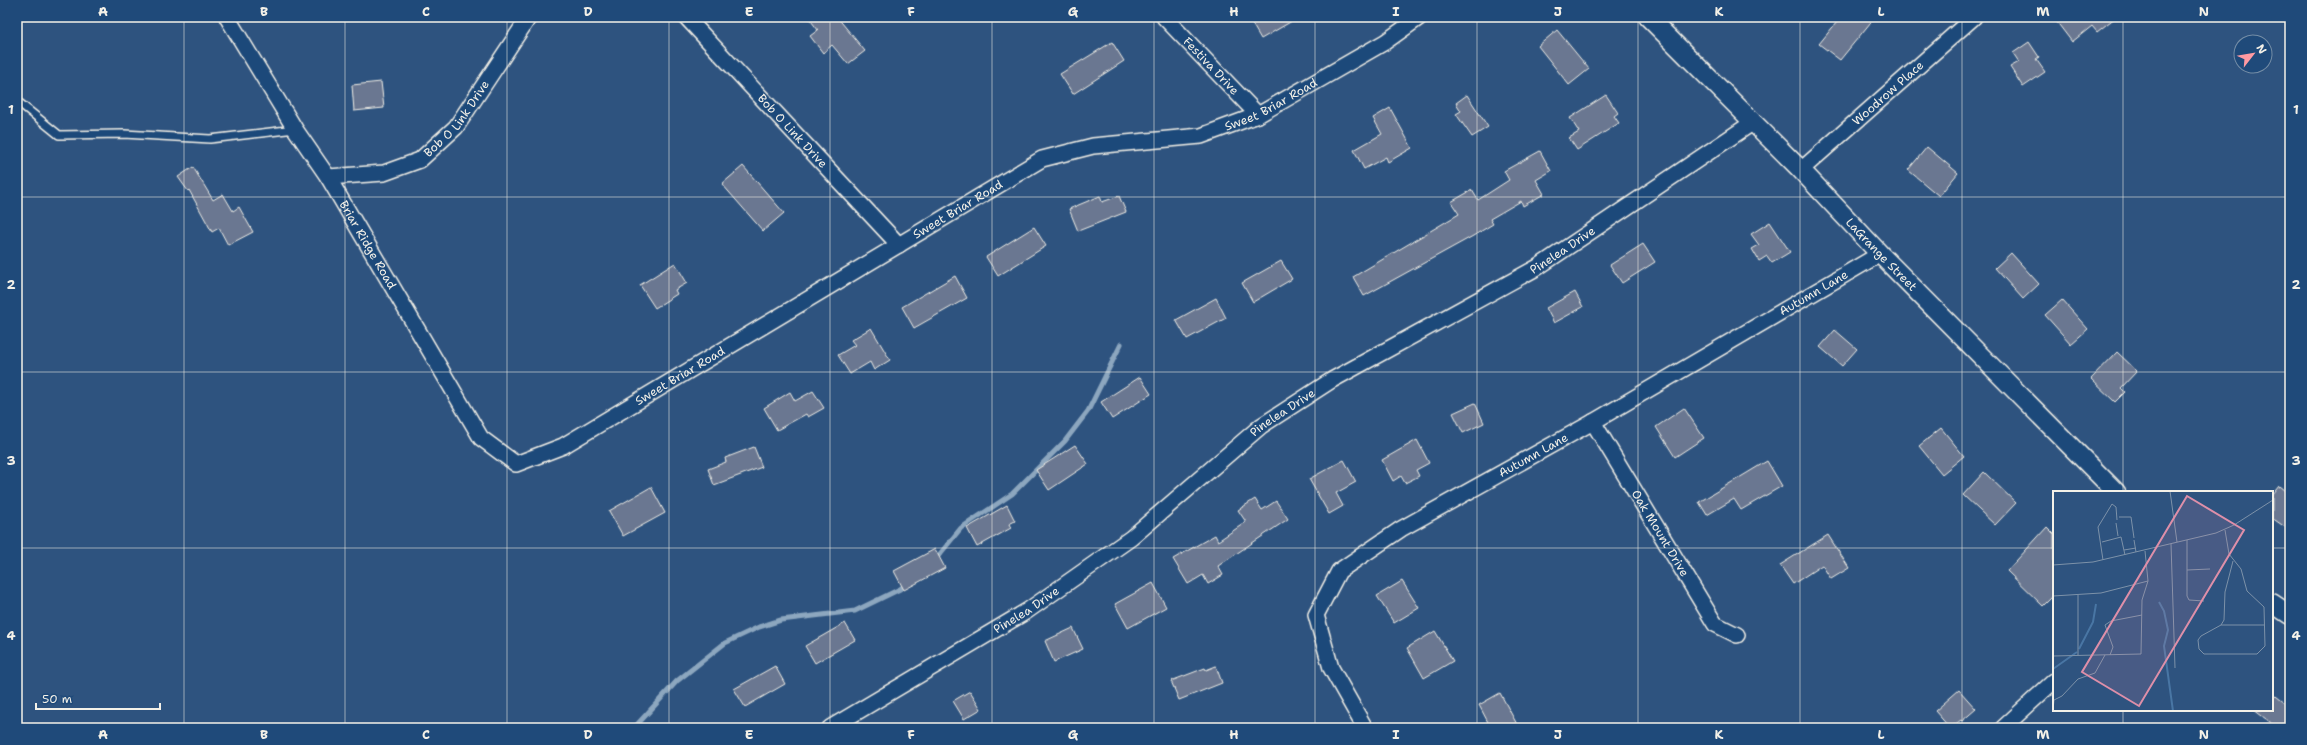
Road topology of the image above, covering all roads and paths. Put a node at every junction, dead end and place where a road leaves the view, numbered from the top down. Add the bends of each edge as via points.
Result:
1 (227, 17) edge
2 (529, 17) edge
3 (686, 17) edge
4 (1164, 17) edge
5 (1420, 17) edge
6 (1648, 17) edge
7 (1974, 17) edge
8 (17, 101) edge
9 (1258, 115) junction
10 (1752, 123) junction
11 (295, 129) junction
12 (1801, 170) junction
13 (328, 177) junction
14 (899, 245) junction
15 (1880, 254) junction
16 (1593, 422) junction
17 (516, 464) joint
18 (2115, 491) edge
19 (2273, 604) edge
20 (2290, 615) edge
21 (1736, 635) dead end
22 (2053, 682) edge
23 (830, 728) edge
24 (1365, 728) edge
25 (2003, 728) edge

1 - 11 street, Briar Ridge Road
2 - 13 street, Bob O Link Drive via 456,127 420,160 384,173
3 - 14 street, Bob O Link Drive
4 - 9 street, Festiva Drive
5 - 9 street, Sweet Briar Road via 1385,42
6 - 10 street, LaGrange Street
7 - 12 street, Woodrow Place
8 - 11 lane via 58,135 124,134 210,139
9 - 14 street, Sweet Briar Road via 1201,136 1093,146 1042,159
10 - 12 street, LaGrange Street
10 - 23 street, Pinelea Drive via 1538,267 1332,380 1281,413 1262,426 1131,538 1033,606
11 - 13 street, Briar Ridge Road
12 - 15 street, LaGrange Street
13 - 17 street, Briar Ridge Road via 480,438
14 - 17 street, Sweet Briar Road via 563,446
15 - 16 street, Autumn Lane
15 - 18 street, LaGrange Street
16 - 21 street, Oak Mount Drive via 1715,624
16 - 24 street, Autumn Lane via 1401,529 1339,571 1316,616 1331,668
19 - 20 street
22 - 25 street

